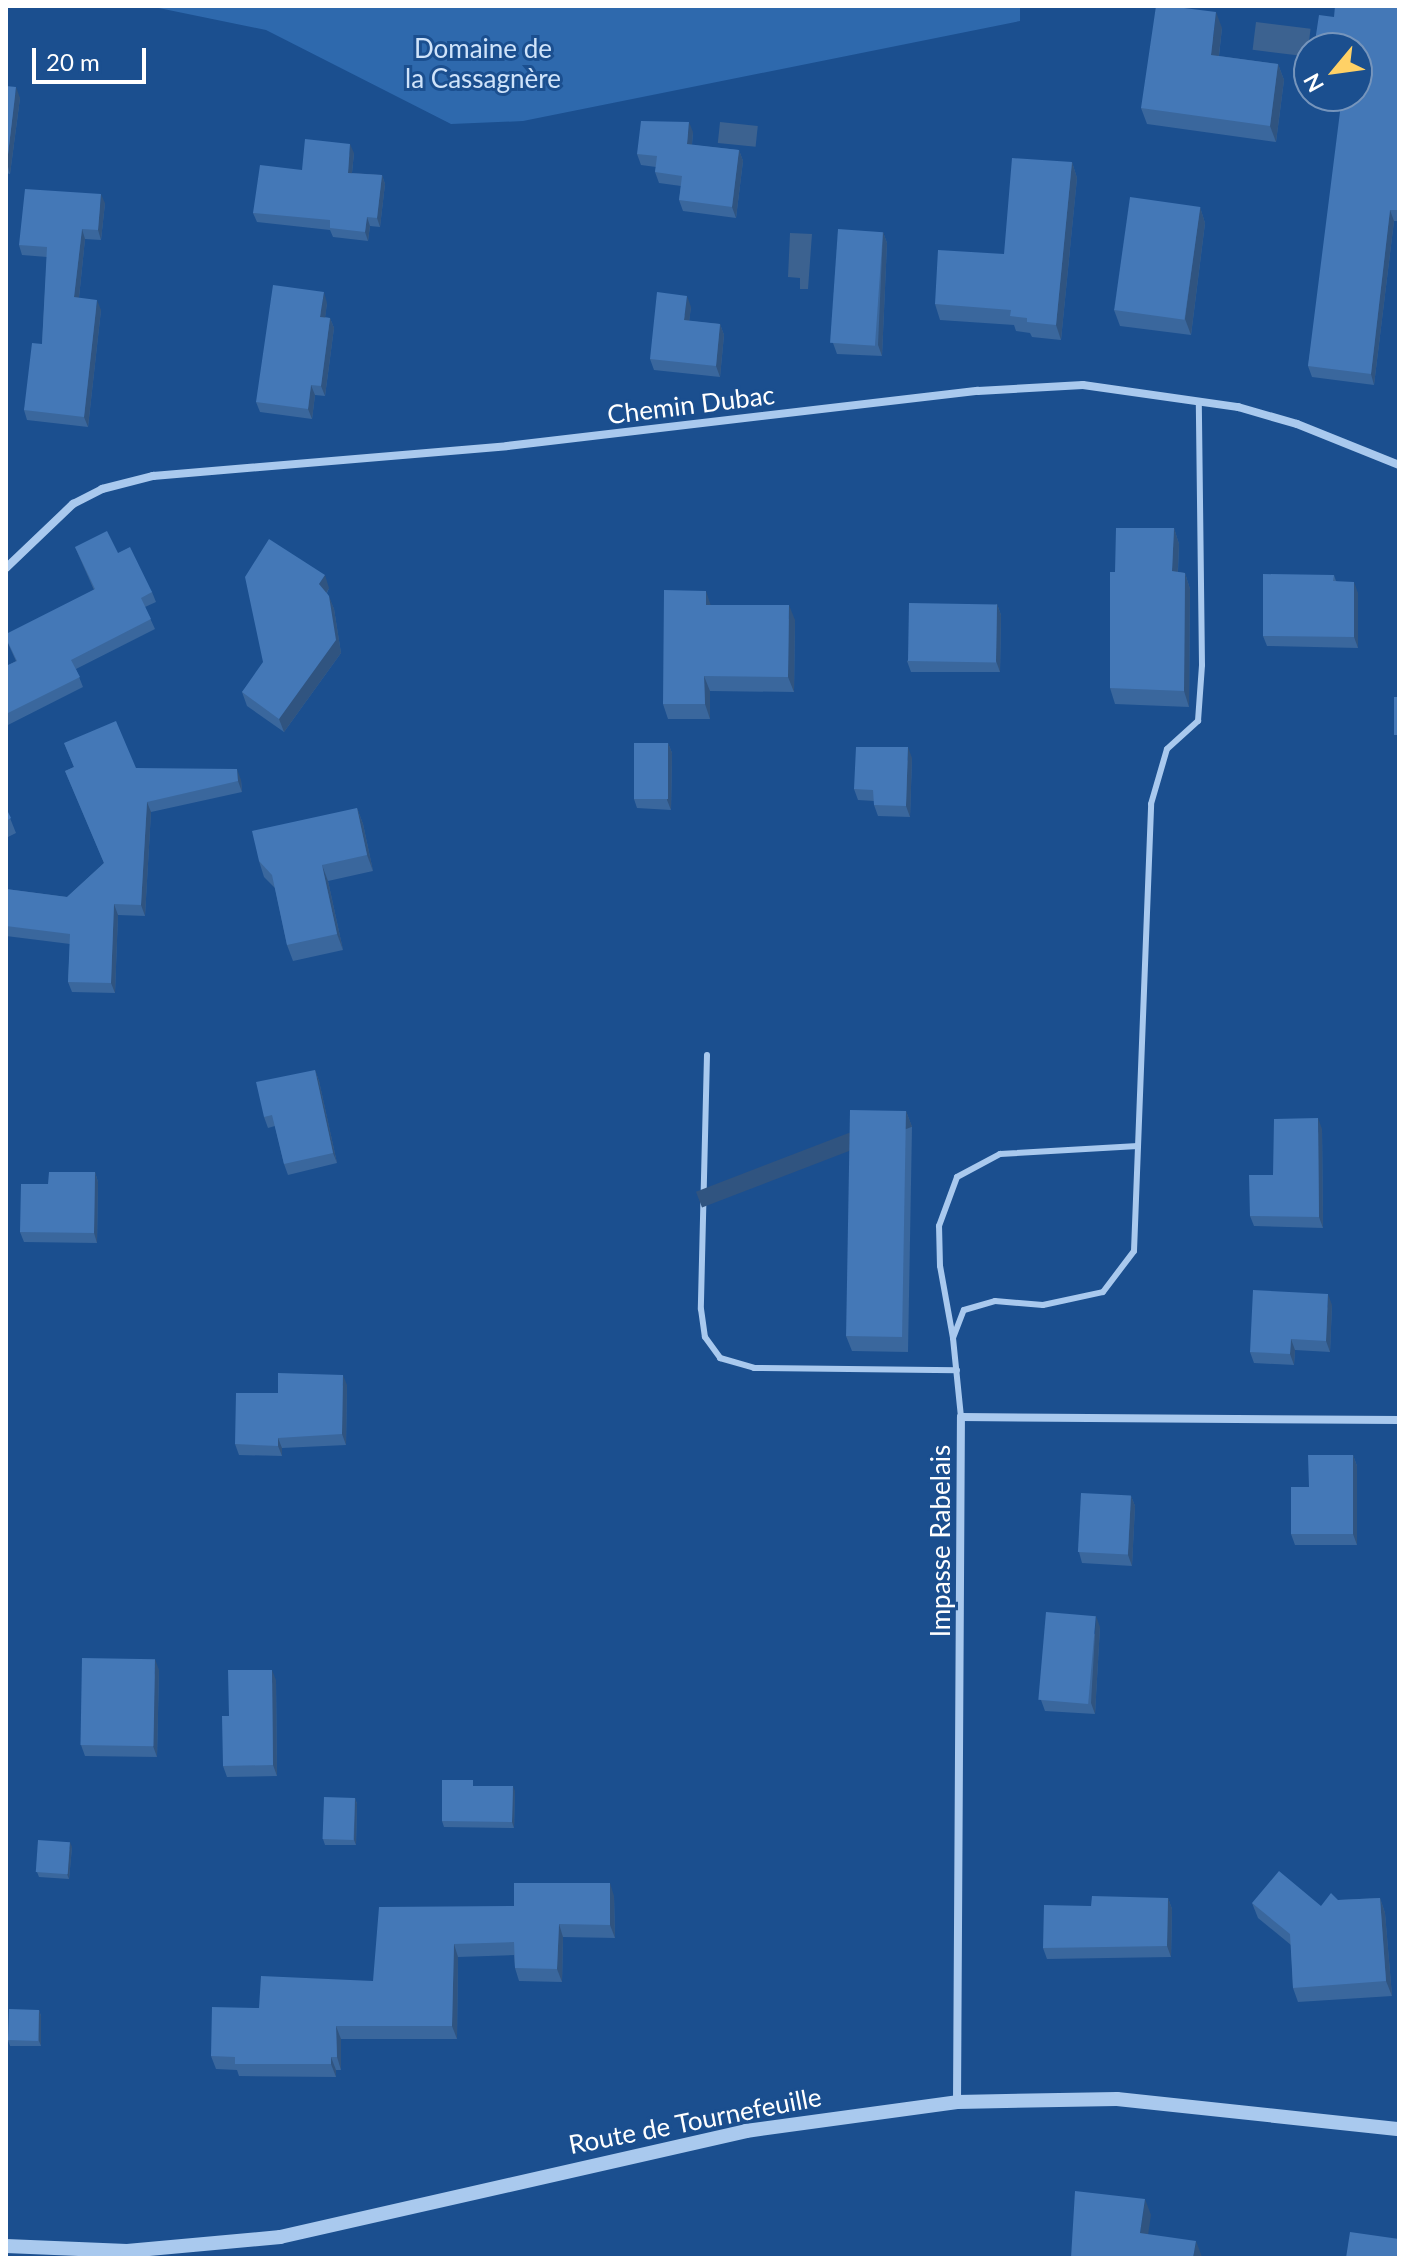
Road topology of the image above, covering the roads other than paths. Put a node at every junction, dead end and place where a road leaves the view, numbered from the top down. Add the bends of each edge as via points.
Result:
1 (1199, 401) junction
2 (1399, 465) edge
3 (6, 568) edge
4 (707, 1055) dead end
5 (1138, 1146) junction
6 (953, 1338) junction
7 (957, 1370) junction
8 (961, 1417) junction
9 (1399, 1420) edge
10 (957, 2102) junction
11 (1399, 2129) edge
12 (6, 2246) edge

1 - 2 street, Chemin Dubac via 1297,424
1 - 3 street, Chemin Dubac via 1083,385 978,391 507,446 153,476 102,489 73,504
1 - 5 lane via 1198,721 1167,749 1151,804
4 - 7 lane via 701,1309 705,1337 720,1358 754,1368
5 - 6 lane via 1134,1251 1103,1292 1043,1305 995,1301 964,1310
5 - 6 lane via 1000,1154 957,1177 939,1226
6 - 7 lane
7 - 8 lane
8 - 9 street, Impasse Rabelais
8 - 10 street, Impasse Rabelais
10 - 11 street, Route de Tournefeuille via 1117,2099
10 - 12 street, Route de Tournefeuille via 732,2134 280,2237 127,2251

